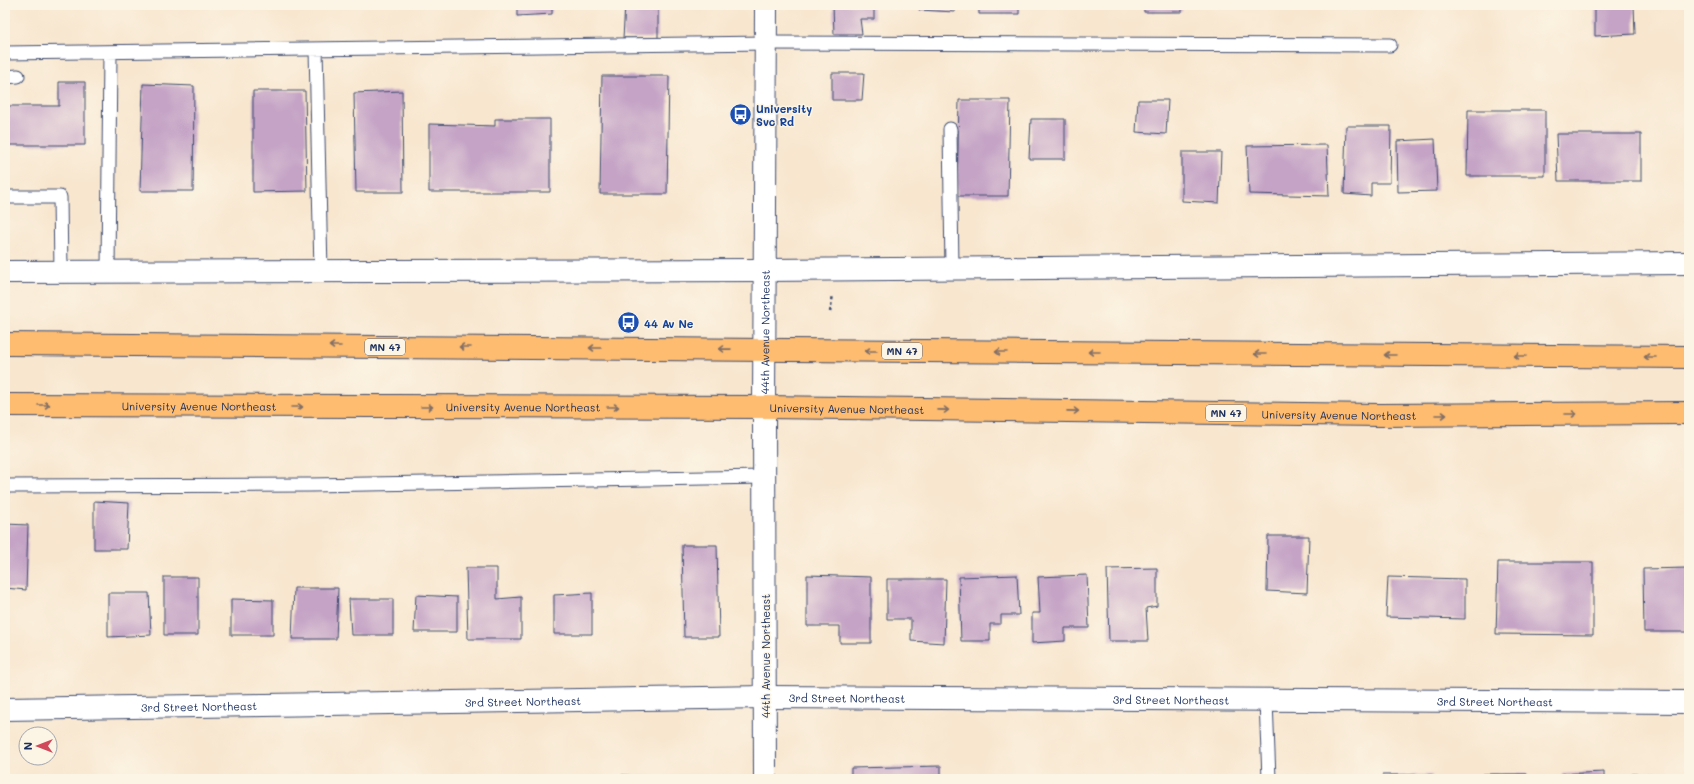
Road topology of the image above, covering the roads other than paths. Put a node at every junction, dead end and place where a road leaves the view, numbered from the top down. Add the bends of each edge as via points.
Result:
1 (766, 5) edge
2 (766, 44) junction
3 (1390, 45) dead end
4 (316, 49) junction
5 (110, 52) junction
6 (5, 53) edge
7 (5, 76) edge
8 (18, 76) dead end
9 (950, 130) dead end
10 (5, 197) edge
11 (1689, 263) edge
12 (952, 268) junction
13 (764, 270) junction
14 (108, 271) junction
15 (321, 271) junction
16 (5, 272) edge
17 (61, 272) junction
18 (5, 344) edge
19 (764, 350) junction
20 (1689, 357) edge
21 (5, 405) edge
22 (764, 408) junction
23 (1689, 413) edge
24 (764, 477) junction
25 (5, 486) edge
26 (765, 698) junction
27 (1266, 700) junction
28 (1689, 702) edge
29 (5, 709) edge
30 (765, 779) edge
31 (1269, 779) edge

1 - 2 street, 44th Avenue Northeast
2 - 3 lane
2 - 4 lane
2 - 13 street, 44th Avenue Northeast
4 - 5 lane
4 - 15 lane
5 - 6 lane
5 - 14 lane
7 - 8 lane
9 - 12 lane
10 - 17 lane via 60,197
11 - 12 street
12 - 13 street
13 - 15 street
13 - 19 street, 44th Avenue Northeast
14 - 15 street
14 - 17 street
16 - 17 street
19 -> 18 main road, MN 47
20 -> 19 main road, MN 47
19 - 22 street, 44th Avenue Northeast
21 -> 22 main road, University Avenue Northeast / MN 47
22 -> 23 main road, University Avenue Northeast / MN 47 via 1380,415
22 - 24 street, 44th Avenue Northeast
24 - 25 lane via 302,485
24 - 26 street, 44th Avenue Northeast
26 - 27 street, 3rd Street Northeast
26 - 29 street, 3rd Street Northeast
26 - 30 street, 44th Avenue Northeast
27 - 28 street, 3rd Street Northeast
27 - 31 lane

